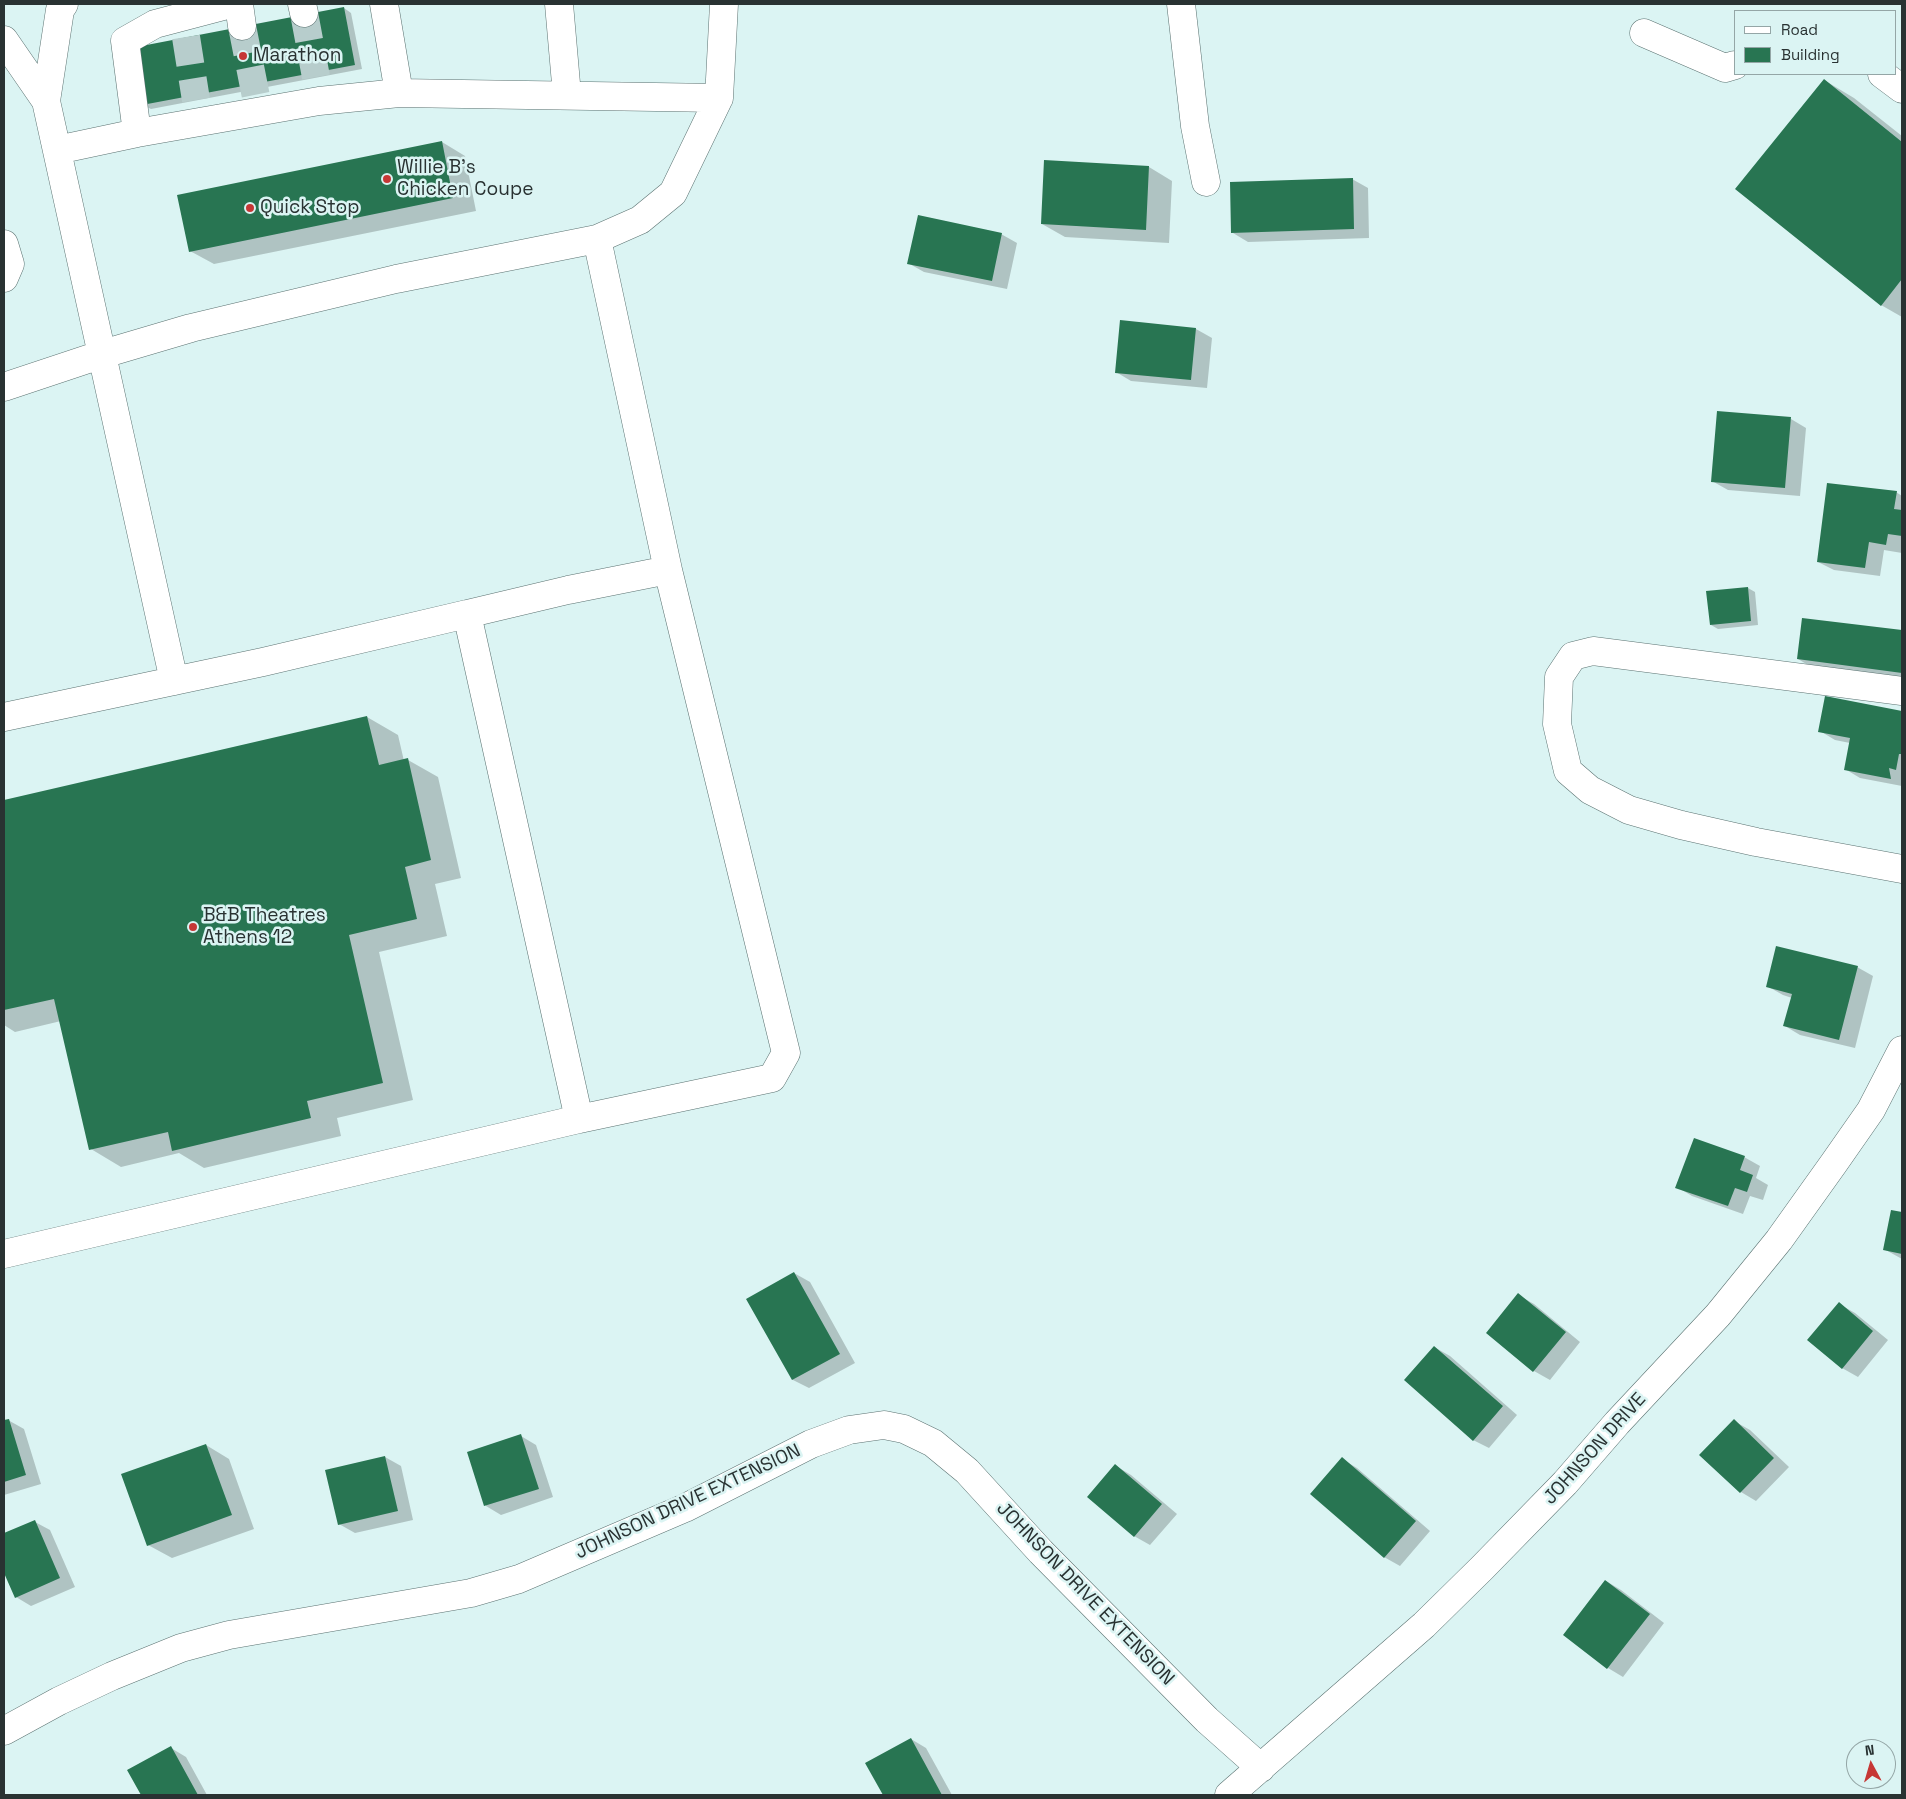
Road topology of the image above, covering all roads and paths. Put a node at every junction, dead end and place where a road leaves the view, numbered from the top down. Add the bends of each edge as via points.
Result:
1 (64, 4) edge
2 (384, 4) edge
3 (559, 4) edge
4 (724, 4) edge
5 (1181, 4) edge
6 (237, 11) edge
7 (1644, 33) dead end
8 (4, 40) edge
9 (1734, 65) edge
10 (1883, 75) edge
11 (1902, 90) edge
12 (399, 93) junction
13 (567, 95) junction
14 (719, 98) junction
15 (46, 101) junction
16 (137, 133) junction
17 (57, 150) junction
18 (1206, 182) dead end
19 (597, 239) junction
20 (4, 244) edge
21 (4, 278) edge
22 (103, 354) junction
23 (4, 384) edge
24 (668, 570) junction
25 (467, 614) junction
26 (174, 681) junction
27 (1902, 691) edge
28 (4, 718) edge
29 (1902, 869) edge
30 (1902, 1050) edge
31 (579, 1119) junction
32 (4, 1254) edge
33 (4, 1731) edge
34 (1261, 1768) junction
35 (1229, 1795) edge

1 - 15 street via 60,10
2 - 12 street
3 - 13 street
4 - 14 street
5 - 18 street via 1195,126
6 - 16 street via 185,27 155,24 125,41
7 - 9 street via 1725,68
8 - 15 street
10 - 11 street
12 - 13 street
12 - 16 street via 318,89 199,111
13 - 14 street
14 - 19 street via 673,193 640,220
15 - 17 street
16 - 17 street
17 - 22 street
19 - 22 street via 442,269 291,304 191,328
19 - 24 street
20 - 21 street via 10,264
22 - 23 street
22 - 26 street
24 - 25 street
24 - 31 street via 786,1053 772,1078
25 - 26 street
25 - 31 street
26 - 28 street
27 - 29 street via 1593,652 1573,656 1558,677 1557,724 1568,771 1590,790 1629,810 1737,838
30 - 34 street, JOHNSON DRIVE via 1871,1110 1778,1240 1718,1315 1565,1483 1482,1568 1424,1625
31 - 32 street
33 - 34 street, JOHNSON DRIVE EXTENSION via 103,1680 181,1648 228,1635 472,1593 519,1579 684,1508 811,1444 849,1430 884,1425 904,1429 933,1443 968,1471 1041,1552 1207,1720
34 - 35 street, JOHNSON DRIVE

